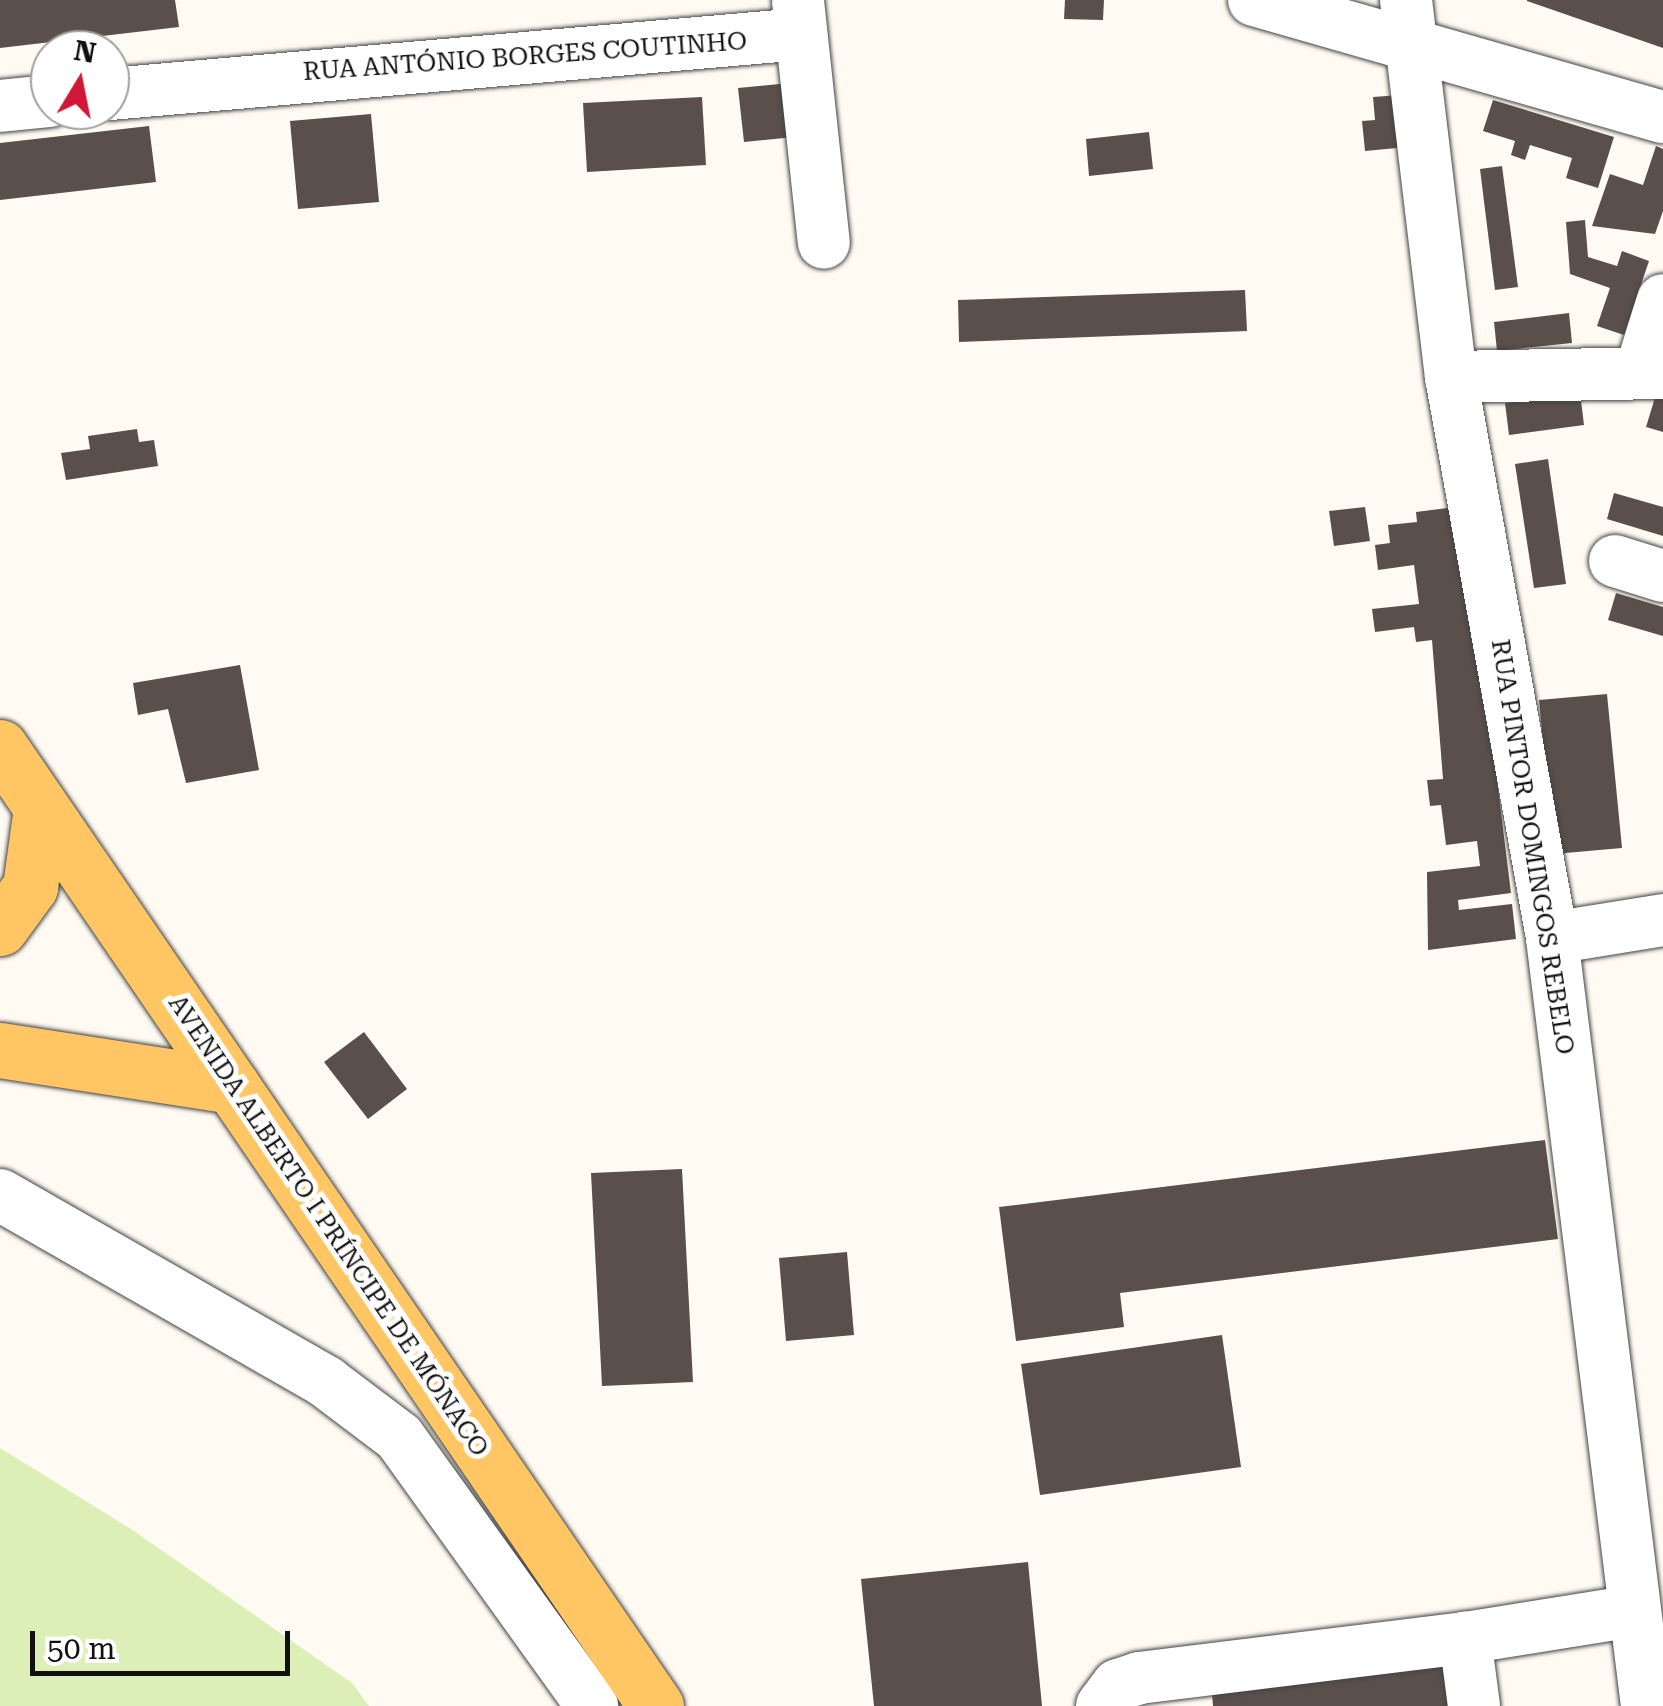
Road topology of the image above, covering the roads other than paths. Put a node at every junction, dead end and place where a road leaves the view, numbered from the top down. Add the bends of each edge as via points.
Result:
1 (1254, 0) edge
2 (799, 17) edge
3 (1410, 25) edge
4 (130, 92) edge
5 (30, 102) edge
6 (0, 106) edge
7 (1663, 117) edge
8 (824, 243) dead end
9 (1663, 300) edge
10 (1652, 370) edge
11 (1451, 377) junction
12 (0, 747) edge
13 (41, 808) junction
14 (1663, 920) edge
15 (0, 928) edge
16 (1552, 938) junction
17 (0, 1050) edge
18 (232, 1086) junction
19 (0, 1195) edge
20 (1642, 1509) edge
21 (1634, 1612) junction
22 (1464, 1638) junction
23 (592, 1706) edge
24 (656, 1706) edge
25 (1102, 1706) edge
26 (1474, 1706) edge
27 (1647, 1706) edge

1 - 3 street
2 - 4 street, RUA ANTÓNIO BORGES COUTINHO
2 - 8 street
3 - 7 street
3 - 11 street, RUA PINTOR DOMINGOS REBELO
5 - 6 street
9 - 10 street
10 - 11 street
11 - 16 street, RUA PINTOR DOMINGOS REBELO
12 - 13 main road, AVENIDA ALBERTO I PRÍNCIPE DE MÓNACO
13 - 15 main road via 30,887
13 - 18 main road, AVENIDA ALBERTO I PRÍNCIPE DE MÓNACO
14 - 16 street
16 - 20 street, RUA PINTOR DOMINGOS REBELO
17 - 18 main road
18 - 24 main road, AVENIDA ALBERTO I PRÍNCIPE DE MÓNACO
19 - 23 street via 326,1382 400,1437
20 - 21 street, RUA PINTOR DOMINGOS REBELO
21 - 22 street
21 - 27 street, RUA PINTOR DOMINGOS REBELO
22 - 25 street via 1138,1678
22 - 26 street

